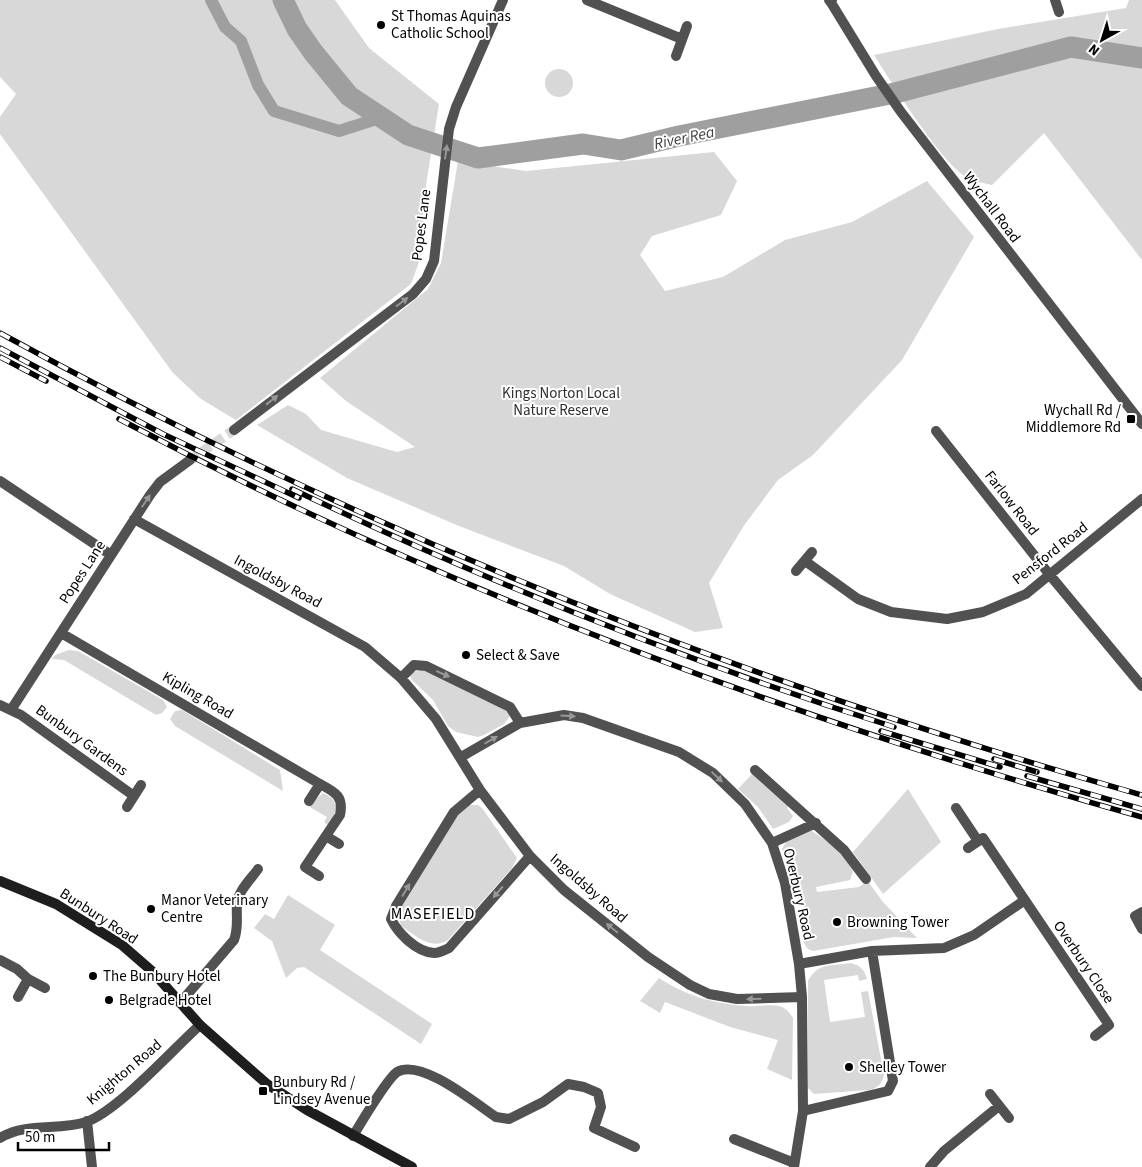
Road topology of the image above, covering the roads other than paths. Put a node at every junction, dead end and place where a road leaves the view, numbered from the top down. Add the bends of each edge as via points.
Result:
1 (503, 0) edge
2 (587, 0) edge
3 (830, 0) edge
4 (1056, 0) edge
5 (1059, 12) dead end
6 (687, 26) dead end
7 (682, 39) junction
8 (676, 56) dead end
9 (1142, 424) edge
10 (234, 430) tunnel mouth
11 (936, 432) dead end
12 (190, 460) tunnel mouth
13 (0, 480) edge
14 (1142, 499) edge
15 (134, 520) junction
16 (812, 552) dead end
17 (111, 555) junction
18 (804, 561) junction
19 (796, 571) dead end
20 (1049, 574) junction
21 (61, 633) junction
22 (401, 678) junction
23 (1142, 686) edge
24 (0, 704) edge
25 (11, 710) junction
26 (520, 722) junction
27 (461, 757) junction
28 (755, 770) dead end
29 (320, 784) junction
30 (141, 785) dead end
31 (480, 790) junction
32 (134, 796) junction
33 (308, 801) dead end
34 (127, 807) dead end
35 (956, 808) dead end
36 (816, 823) junction
37 (326, 836) junction
38 (978, 841) junction
39 (772, 843) junction
40 (339, 844) dead end
41 (968, 848) dead end
42 (530, 856) junction
43 (258, 869) dead end
44 (319, 876) dead end
45 (866, 879) dead end
46 (0, 881) edge
47 (1025, 900) junction
48 (1142, 912) edge
49 (1142, 929) edge
50 (872, 951) junction
51 (0, 960) edge
52 (799, 964) junction
53 (28, 979) junction
54 (45, 988) dead end
55 (18, 997) dead end
56 (802, 997) junction
57 (180, 1003) junction
58 (200, 1025) junction
59 (1095, 1036) dead end
60 (990, 1094) dead end
61 (999, 1106) junction
62 (803, 1111) junction
63 (1009, 1118) dead end
64 (87, 1121) junction
65 (353, 1136) junction
66 (0, 1138) edge
67 (734, 1139) dead end
68 (635, 1147) dead end
69 (794, 1165) edge
70 (92, 1167) edge
71 (412, 1167) edge
72 (930, 1167) edge

10 -> 1 street, Popes Lane via 423,284 434,261 452,116
2 - 7 street
3 - 9 street, Wychall Road via 901,112
4 - 5 street
6 - 7 street
7 - 8 street
11 - 20 street, Farlow Road
15 -> 12 street, Popes Lane via 160,482
13 - 17 street
14 - 20 street, Pensford Road
15 - 17 street, Popes Lane
15 - 22 street, Ingoldsby Road via 365,647
16 - 18 street
17 - 21 street, Popes Lane
18 - 19 street
18 - 20 street, Pensford Road via 858,599 891,612 946,619 1000,606 1026,594
20 - 23 street, Farlow Road
21 - 25 street, Popes Lane
21 - 29 street, Kipling Road
22 -> 26 street via 414,665 426,666 510,707
22 - 27 street, Ingoldsby Road via 436,719
24 - 25 street, Bunbury Gardens
25 - 32 street, Bunbury Gardens
27 -> 26 street, Overbury Road
26 -> 39 street, Overbury Road via 564,715 583,718 679,752 713,773 745,804
27 - 31 street, Ingoldsby Road
28 - 36 street
29 - 33 street
29 - 37 street, Kipling Road via 337,793 342,806
30 - 32 street, Bunbury Gardens
31 - 42 street, Ingoldsby Road
42 -> 31 street via 450,948 434,953 398,933 391,919 396,906 454,812
32 - 34 street, Bunbury Gardens
35 - 38 street
36 - 39 street
36 - 45 street via 844,850
37 - 40 street
37 - 44 street, Kipling Road via 305,867
38 - 41 street
38 - 47 street, Overbury Close via 983,838
39 - 52 street, Overbury Road via 785,883
56 -> 42 street, Ingoldsby Road via 737,999 708,994 690,985 648,957 564,890
43 - 57 street via 236,903 238,930 234,940
46 - 57 main road, Bunbury Road via 56,904 122,945 153,972
47 - 50 street via 974,935 944,948
47 - 59 street, Overbury Close via 1109,1025
48 - 49 street via 1135,916
50 - 52 street
50 - 62 street via 893,1082 888,1091
51 - 53 street
52 - 56 street, Overbury Road
53 - 54 street
53 - 55 street
56 - 62 street, Overbury Road
57 - 58 main road, Bunbury Road
58 - 64 street, Knighton Road via 131,1090
58 - 65 main road, Bunbury Road via 267,1084
60 - 61 street
61 - 63 street
61 - 72 street via 944,1151
62 - 69 street, Overbury Road
64 - 66 street, Knighton Road via 9,1132
64 - 70 street
65 - 68 street via 395,1074 410,1068 426,1072 496,1117 509,1119 568,1084 584,1087 598,1093 601,1107 594,1128
65 - 71 main road, Bunbury Road
67 - 69 street

